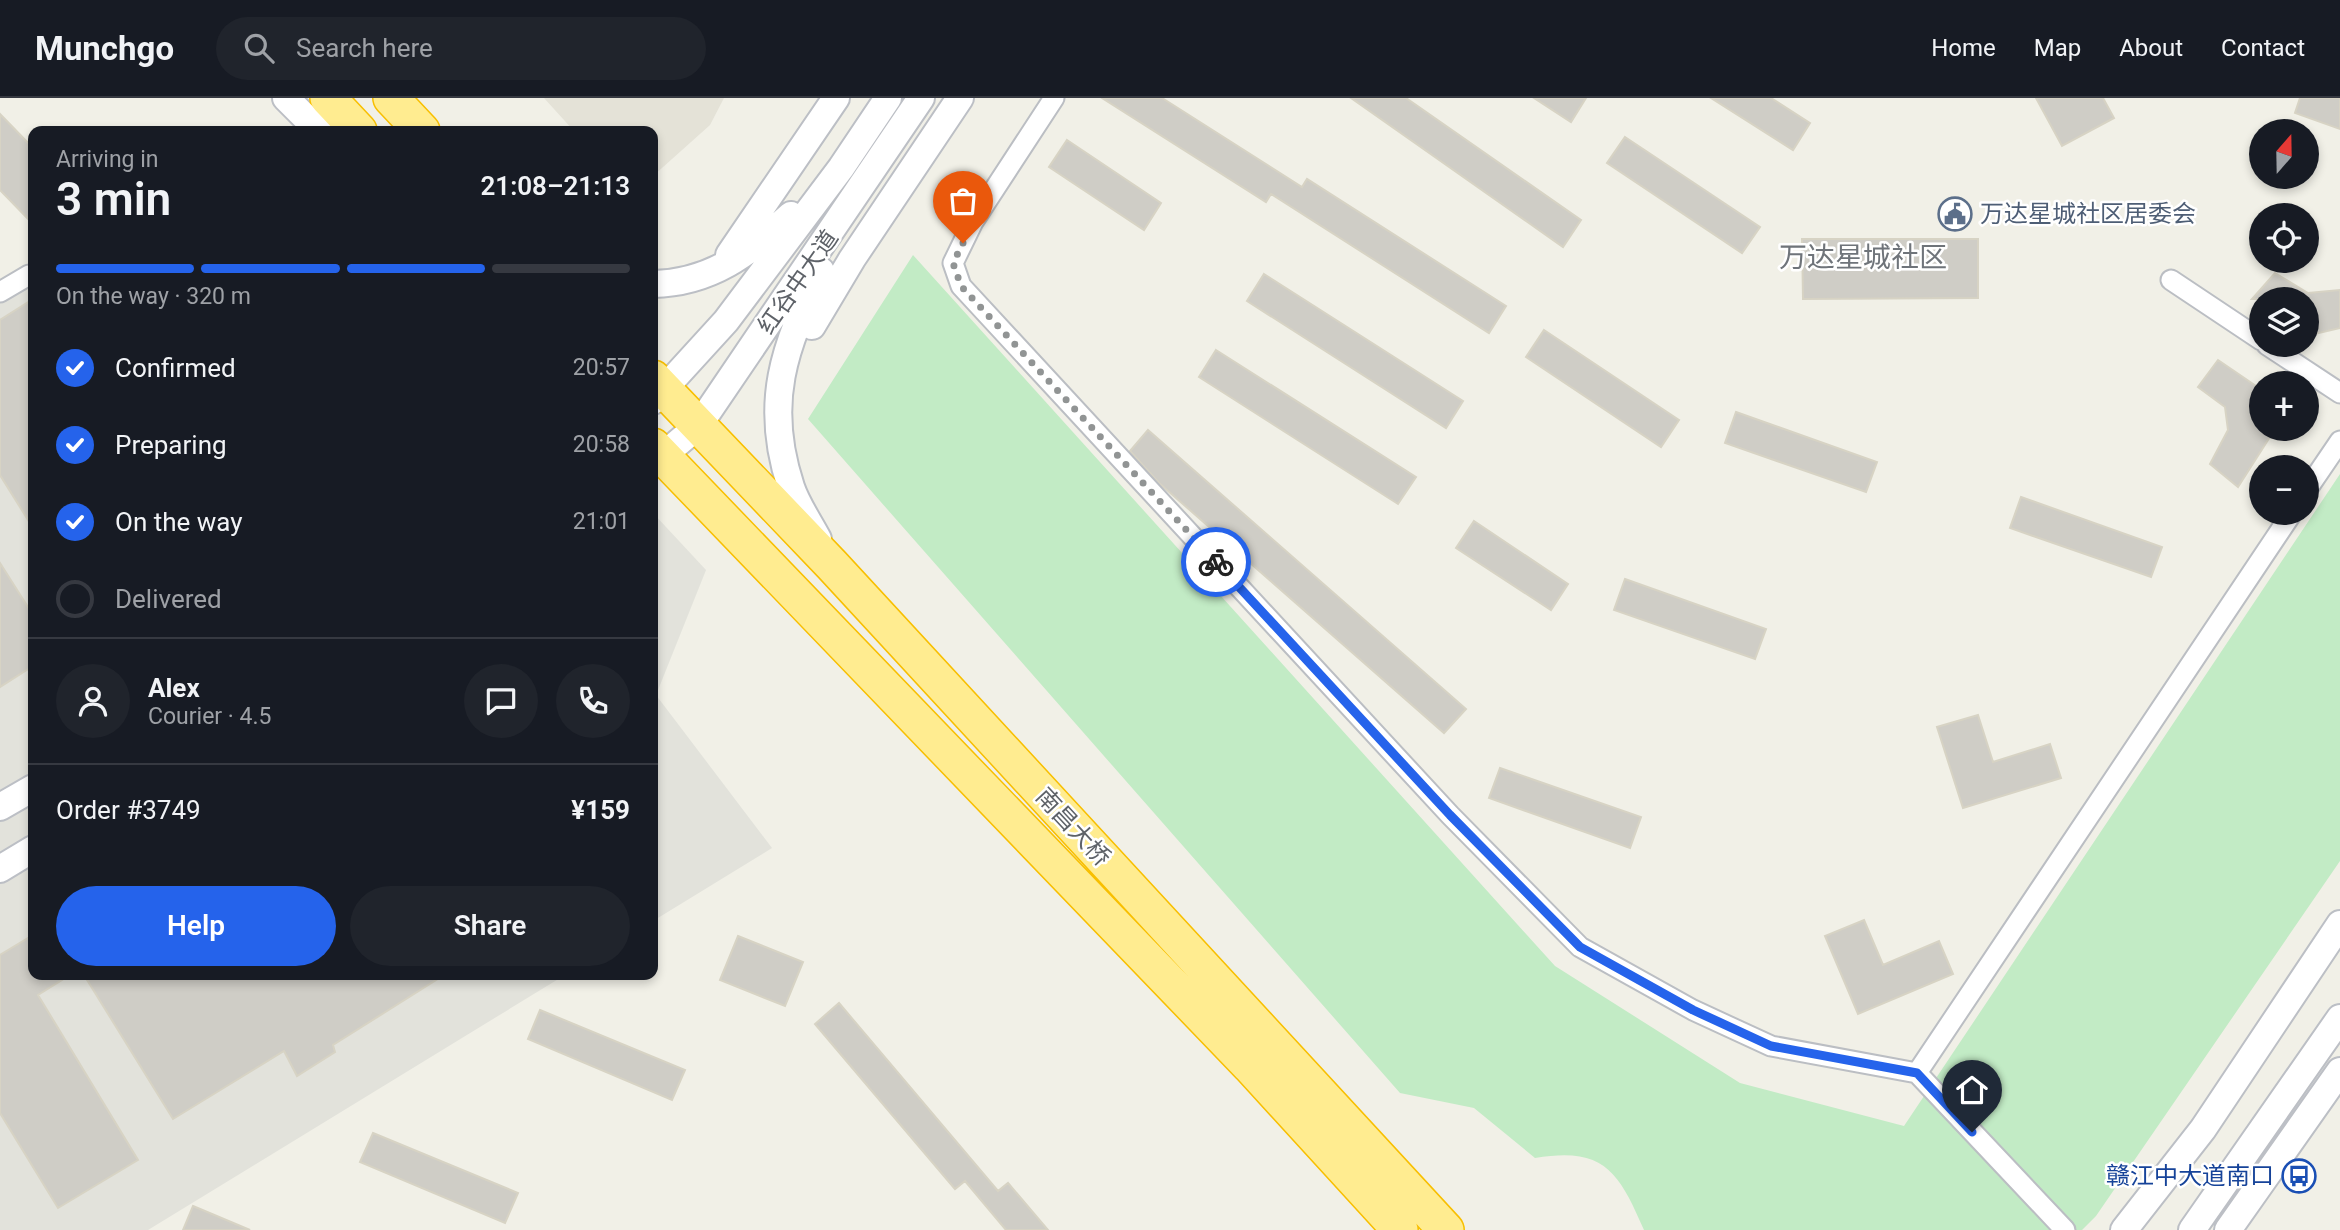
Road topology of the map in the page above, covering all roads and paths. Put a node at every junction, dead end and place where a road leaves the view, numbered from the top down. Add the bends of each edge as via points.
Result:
1 (286, 98) edge
2 (328, 98) edge
3 (391, 98) edge
4 (836, 98) edge
5 (888, 98) edge
6 (921, 98) edge
7 (960, 98) edge
8 (1055, 98) edge
9 (314, 126) edge
10 (354, 126) edge
11 (417, 126) edge
12 (841, 168) junction
13 (857, 196) junction
14 (715, 273) junction
15 (28, 276) edge
16 (2171, 280) dead end
17 (658, 284) edge
18 (0, 292) edge
19 (2249, 332) edge
20 (2285, 357) edge
21 (658, 389) edge
22 (658, 391) edge
23 (2340, 393) edge
24 (777, 411) junction
25 (699, 425) junction
26 (2340, 441) edge
27 (658, 454) edge
28 (658, 457) edge
29 (2319, 472) edge
30 (2284, 525) edge
31 (832, 565) junction
32 (28, 791) edge
33 (0, 807) edge
34 (28, 852) edge
35 (0, 869) edge
36 (2340, 924) edge
37 (2340, 1018) edge
38 (1262, 1055) junction
39 (2340, 1071) edge
40 (1917, 1073) junction
41 (1400, 1230) edge
42 (1446, 1230) edge
43 (2065, 1230) edge
44 (2124, 1230) edge
45 (2192, 1230) edge
46 (2228, 1230) edge

1 - 9 main road
2 - 10 highway
3 - 11 highway
4 - 14 main road
5 - 12 main road, 红谷中大道
6 - 13 main road, 红谷中大道
7 - 24 main road via 814,319
8 - 40 street via 973,222 953,263 961,286 1450,815 1580,947 1693,1010 1771,1046
12 - 14 main road via 767,236
12 - 21 main road, 红谷中大道 via 726,321
13 - 24 main road via 793,329
13 - 25 main road, 红谷中大道
14 - 17 main road
15 - 18 street
16 - 19 street
20 - 23 street
22 - 25 highway, 南昌大桥
24 - 31 main road via 791,488
25 - 27 main road, 红谷中大道
25 - 31 highway, 南昌大桥
26 - 29 street
28 - 38 highway, 南昌大桥
30 - 40 street
31 - 38 highway, 南昌大桥
32 - 33 main road
34 - 35 main road
36 - 44 main road via 2203,1129
37 - 45 main road
38 - 41 highway, 南昌大桥
38 - 42 highway, 南昌大桥
39 - 46 main road
40 - 43 street

